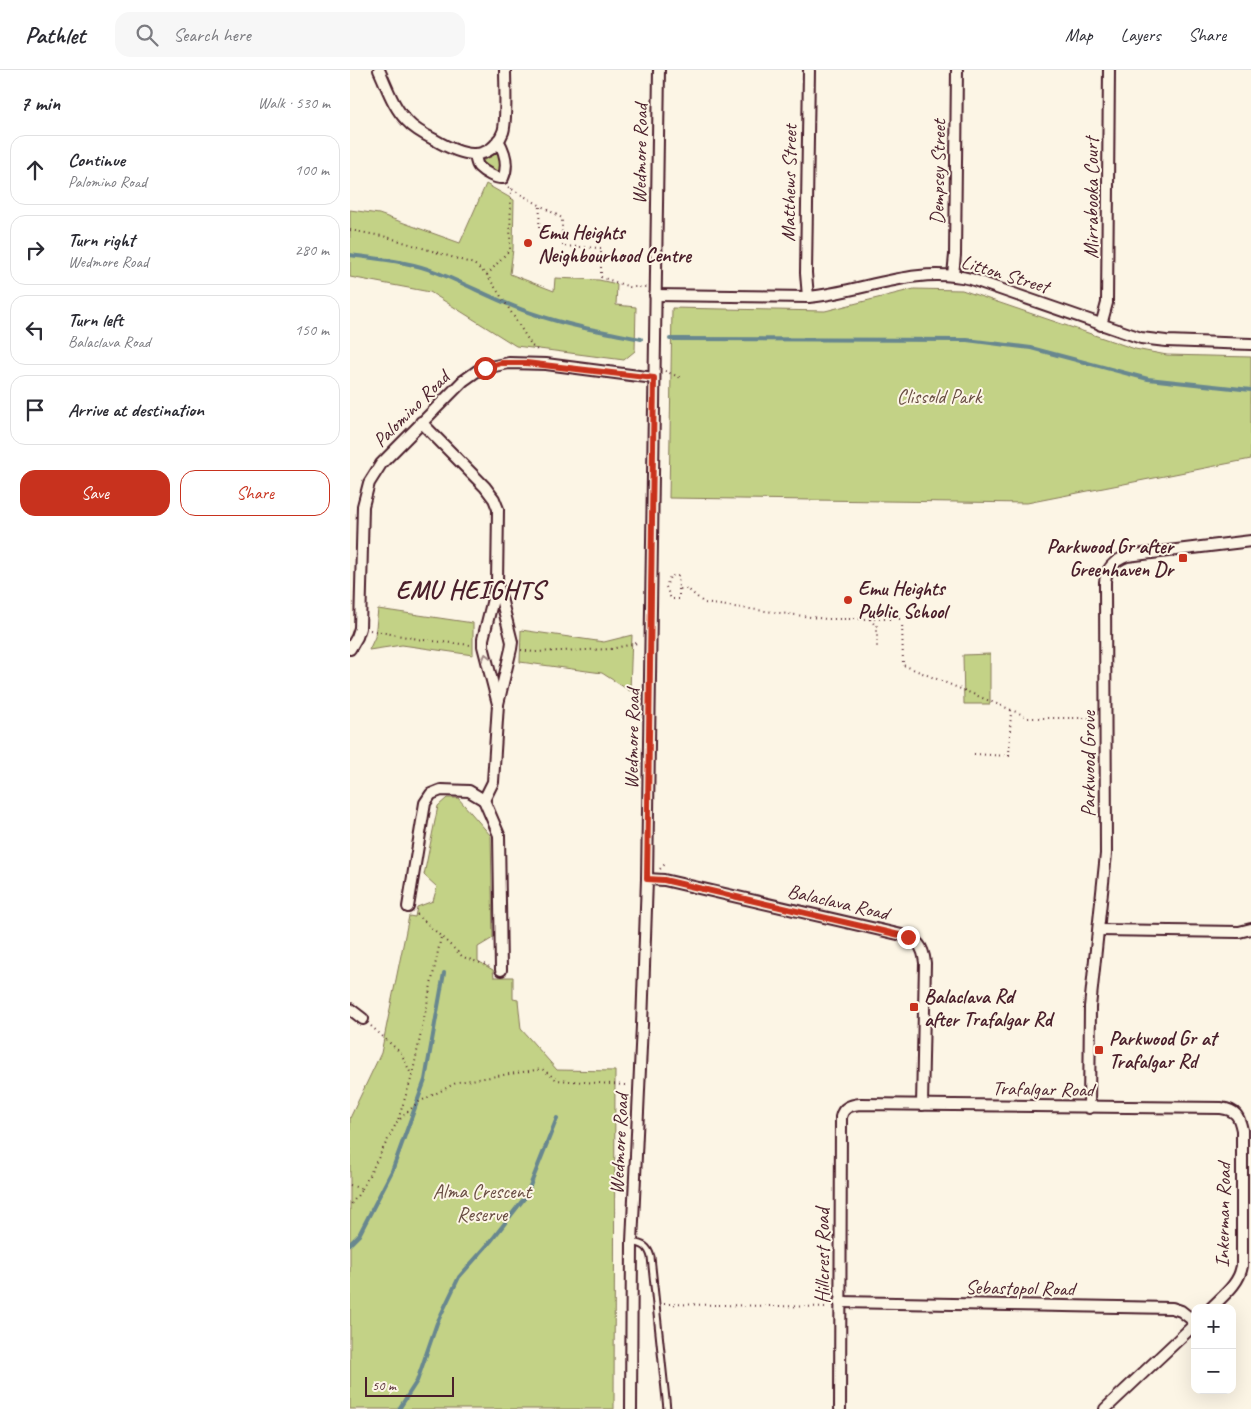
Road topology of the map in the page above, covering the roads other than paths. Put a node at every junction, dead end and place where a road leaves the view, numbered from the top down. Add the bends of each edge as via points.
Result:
1 (379, 70) edge
2 (505, 70) edge
3 (659, 70) edge
4 (809, 70) edge
5 (957, 70) edge
6 (1109, 70) edge
7 (498, 140) junction
8 (475, 154) junction
9 (952, 275) junction
10 (655, 295) junction
11 (808, 297) junction
12 (1102, 325) junction
13 (1251, 344) edge
14 (654, 374) junction
15 (421, 422) junction
16 (1251, 541) edge
17 (497, 582) junction
18 (350, 649) edge
19 (498, 704) junction
20 (484, 800) junction
21 (647, 879) junction
22 (408, 906) road end
23 (1251, 929) edge
24 (1099, 930) junction
25 (501, 970) road end
26 (350, 1009) edge
27 (364, 1020) road end
28 (922, 1105) junction
29 (848, 1107) joint
30 (1089, 1108) junction
31 (1236, 1114) joint
32 (632, 1242) junction
33 (1216, 1304) edge
34 (839, 1305) junction
35 (1191, 1320) edge
36 (1191, 1327) edge
37 (632, 1409) edge
38 (667, 1409) edge
39 (840, 1409) edge
40 (1105, 1409) edge

1 - 8 street via 395,105 413,126 460,153
2 - 7 street via 504,127
3 - 10 street, Wedmore Road
4 - 11 street, Matthews Street
5 - 9 street, Dempsey Street via 955,255
6 - 12 street, Mirrabooka Court via 1107,303
7 - 8 street via 488,150
7 - 8 street via 505,156 503,178 499,179 480,168
9 - 11 street, Litton Street via 913,276
9 - 12 street, Litton Street
10 - 11 street, Litton Street
10 - 14 street, Wedmore Road
12 - 13 street, Litton Street via 1155,340
14 - 15 street, Palomino Road via 501,363 463,380
14 - 21 street, Wedmore Road
15 - 17 street via 494,499 498,509
15 - 18 street, Palomino Road via 381,464 366,489 362,516 360,628
16 - 24 street, Parkwood Grove via 1127,556 1107,571 1106,854
17 - 19 street via 512,642
19 -> 17 street via 483,646
19 - 20 street via 493,782
20 - 22 street via 469,791 441,790 430,794 425,803
20 - 25 street via 499,835
21 - 28 street, Balaclava Road via 664,880 902,935 918,942 925,963
21 - 32 street, Wedmore Road
23 - 24 street via 1239,932
24 - 30 street, Parkwood Grove via 1090,1006
26 - 27 street
28 - 29 street, Trafalgar Road via 860,1104
28 - 30 street, Trafalgar Road
29 - 34 street, Hillcrest Road via 841,1117
30 - 31 street, Trafalgar Road via 1221,1108
31 - 33 street, Inkerman Road via 1242,1130 1242,1266 1237,1281
32 - 37 street, Wedmore Road
32 - 38 lane via 644,1245 651,1257
34 - 35 street, Sebastopol Road via 1172,1308
34 - 39 street, Hillcrest Road
36 - 40 street

